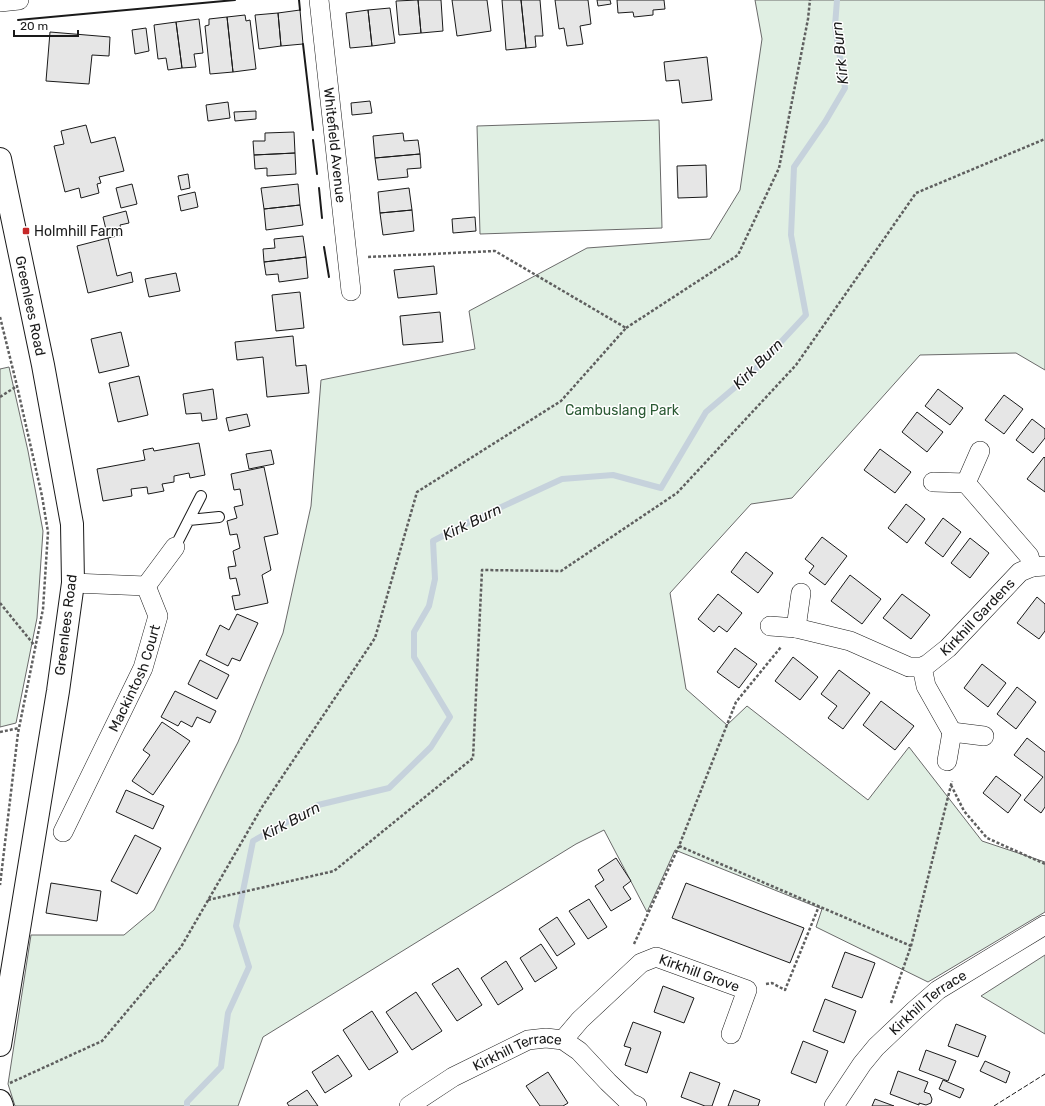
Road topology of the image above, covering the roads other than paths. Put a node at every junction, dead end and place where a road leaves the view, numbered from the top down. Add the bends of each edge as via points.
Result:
1 (19, 0) edge
2 (319, 0) edge
3 (0, 2) edge
4 (0, 159) edge
5 (351, 290) dead end
6 (980, 451) dead end
7 (933, 482) dead end
8 (966, 483) junction
9 (201, 496) dead end
10 (219, 517) dead end
11 (189, 520) junction
12 (175, 547) joint
13 (1039, 566) edge
14 (73, 583) junction
15 (146, 586) junction
16 (801, 593) dead end
17 (770, 626) dead end
18 (796, 628) junction
19 (922, 667) junction
20 (952, 732) junction
21 (984, 736) dead end
22 (947, 761) road end
23 (63, 832) dead end
24 (1045, 925) edge
25 (731, 1034) dead end
26 (563, 1040) junction
27 (0, 1045) edge
28 (4, 1092) edge
29 (2, 1106) edge
30 (409, 1106) edge
31 (637, 1106) edge
32 (834, 1106) edge

1 - 3 street
2 - 5 street, Whitefield Avenue
4 - 14 main road, Greenlees Road via 72,524
6 - 8 street
7 - 8 street
8 - 13 street, Kirkhill Gardens
9 - 11 lane
10 - 11 lane
11 - 12 lane
12 - 15 street
13 - 19 street, Kirkhill Gardens via 1020,572 948,648
14 - 15 street
14 - 27 main road, Greenlees Road via 58,692
15 - 23 street, Mackintosh Court via 158,616 143,668
16 - 18 street
17 - 18 street
18 - 19 street via 850,641 909,668
19 - 20 street via 926,686
20 - 21 street
20 - 22 street
24 - 32 street, Kirkhill Terrace via 938,990 876,1047
25 - 26 street, Kirkhill Grove via 747,990 656,957 641,963 580,1020
26 - 30 street, Kirkhill Terrace via 528,1040 453,1077
26 - 31 street, Kirkhill Terrace via 579,1051 630,1103
28 - 29 main road

